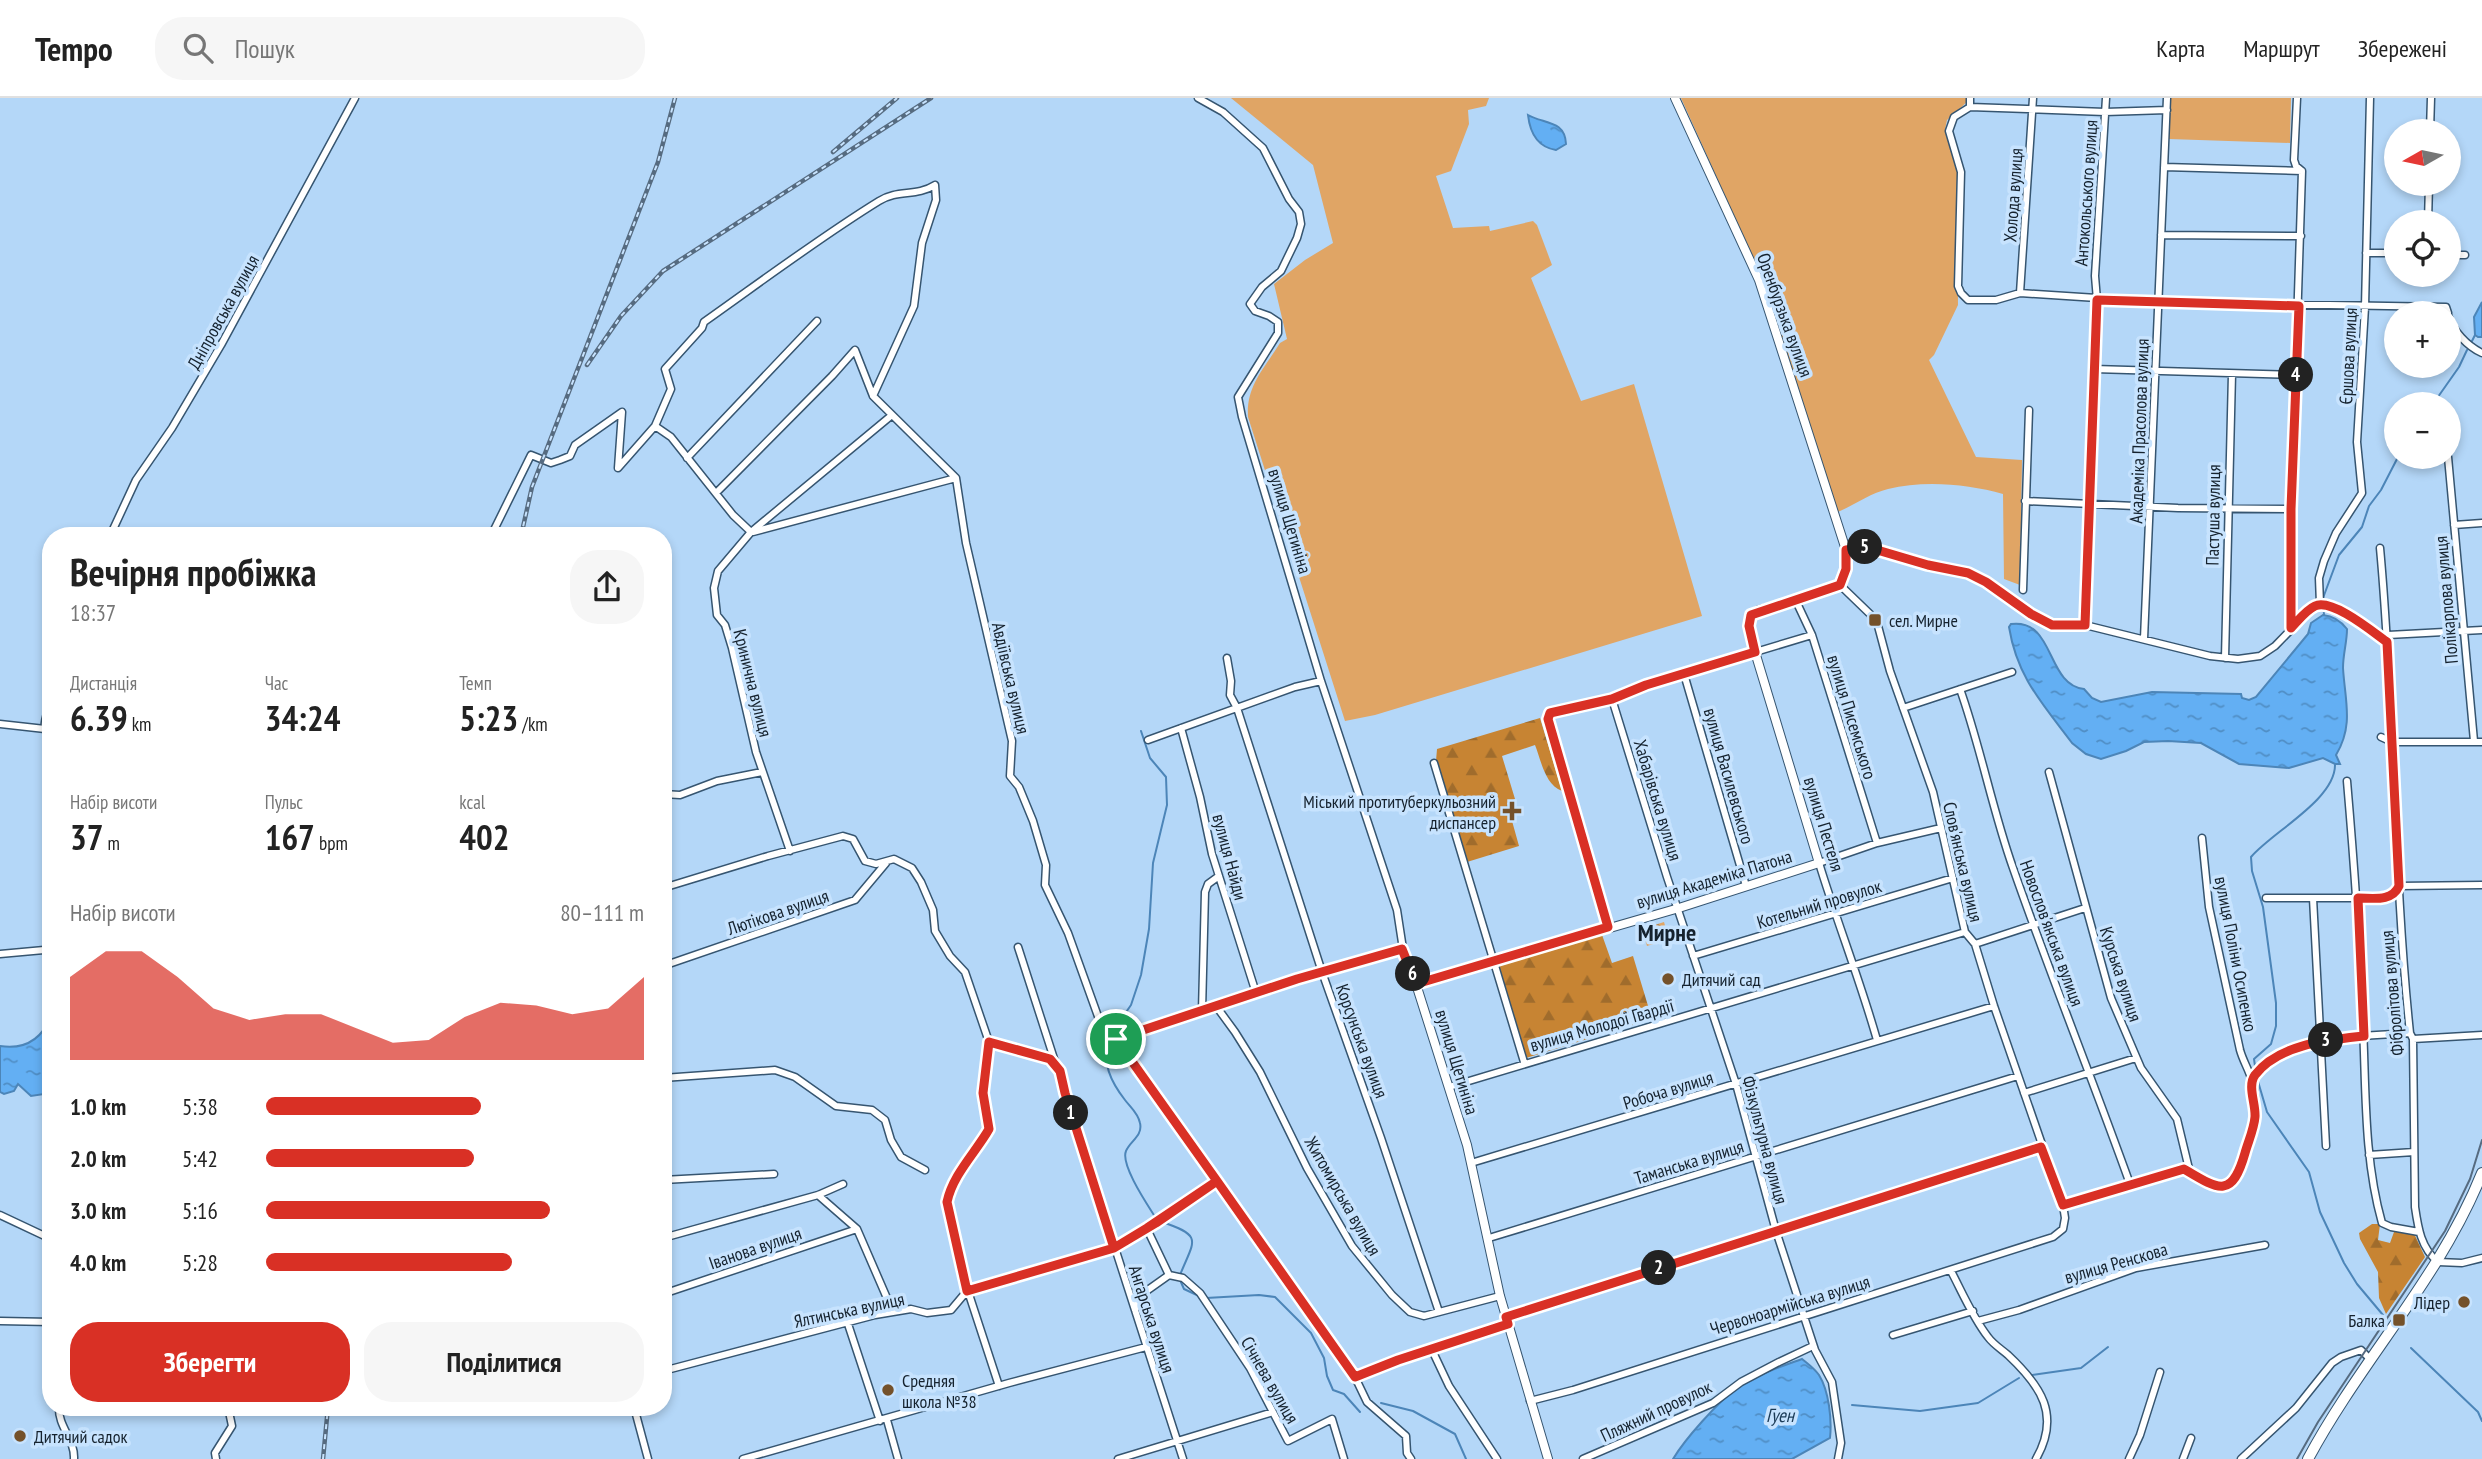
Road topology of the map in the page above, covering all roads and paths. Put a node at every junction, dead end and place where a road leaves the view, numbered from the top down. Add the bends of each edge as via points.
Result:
1 (355, 98) edge
2 (1198, 98) edge
3 (1675, 98) edge
4 (1970, 98) edge
5 (2032, 98) edge
6 (2106, 98) edge
7 (2167, 98) edge
8 (2297, 98) edge
9 (2370, 98) edge
10 (2431, 98) edge
11 (1970, 107) junction
12 (2032, 110) junction
13 (2166, 110) junction
14 (2105, 113) junction
15 (2430, 119) edge
16 (2164, 167) junction
17 (2302, 171) junction
18 (2161, 235) junction
19 (2301, 236) junction
20 (2366, 253) junction
21 (2384, 253) edge
22 (2461, 255) edge
23 (2465, 255) dead end
24 (2021, 293) junction
25 (2097, 300) junction
26 (2158, 302) junction
27 (2299, 306) junction
28 (2365, 307) junction
29 (2384, 308) edge
30 (817, 321) dead end
31 (2461, 337) edge
32 (2482, 353) edge
33 (2095, 369) junction
34 (2155, 372) junction
35 (2232, 374) junction
36 (2296, 375) junction
37 (873, 396) junction
38 (2029, 411) dead end
39 (892, 415) junction
40 (654, 426) junction
41 (687, 458) junction
42 (2449, 469) edge
43 (956, 478) junction
44 (716, 493) junction
45 (2025, 501) junction
46 (2089, 504) junction
47 (2151, 507) junction
48 (2227, 508) junction
49 (2291, 509) junction
50 (2482, 523) edge
51 (2454, 525) junction
52 (114, 527) edge
53 (495, 527) edge
54 (751, 532) junction
55 (2380, 548) dead end
56 (1846, 550) junction
57 (1840, 585) junction
58 (2023, 590) dead end
59 (1796, 601) junction
60 (2324, 605) junction
61 (2085, 625) junction
62 (2291, 628) junction
63 (2482, 631) edge
64 (2463, 632) junction
65 (1812, 635) junction
66 (2144, 639) junction
67 (2388, 639) junction
68 (1755, 652) junction
69 (1227, 658) dead end
70 (2225, 658) junction
71 (2012, 673) dead end
72 (1684, 674) junction
73 (1321, 681) junction
74 (1959, 689) junction
75 (1612, 699) junction
76 (1237, 708) junction
77 (1903, 708) junction
78 (0, 724) edge
79 (1181, 728) junction
80 (42, 729) edge
81 (2381, 737) dead end
82 (1148, 740) dead end
83 (2474, 741) junction
84 (2392, 742) junction
85 (2482, 742) edge
86 (1434, 763) dead end
87 (762, 772) junction
88 (2049, 772) dead end
89 (2347, 780) dead end
90 (672, 795) edge
91 (1941, 828) junction
92 (2202, 838) dead end
93 (1877, 843) junction
94 (790, 851) junction
95 (887, 862) junction
96 (1819, 863) junction
97 (1219, 876) junction
98 (1953, 878) junction
99 (672, 885) edge
100 (1746, 886) junction
101 (2482, 886) edge
102 (2398, 888) junction
103 (2266, 898) dead end
104 (2313, 898) junction
105 (2358, 898) junction
106 (1679, 908) junction
107 (2085, 908) junction
108 (1835, 915) junction
109 (2034, 924) junction
110 (1608, 927) junction
111 (1965, 932) junction
112 (1975, 944) junction
113 (1018, 947) dead end
114 (1402, 949) junction
115 (42, 950) edge
116 (0, 954) edge
117 (1693, 956) junction
118 (1493, 962) junction
119 (672, 963) edge
120 (1854, 965) junction
121 (1322, 972) junction
122 (1416, 984) junction
123 (1256, 993) junction
124 (1216, 1006) junction
125 (1994, 1006) junction
126 (1711, 1007) junction
127 (1202, 1011) junction
128 (2482, 1035) edge
129 (2364, 1036) junction
130 (2411, 1036) junction
131 (1116, 1039) junction
132 (1877, 1040) junction
133 (2321, 1041) junction
134 (989, 1042) junction
135 (2136, 1058) junction
136 (1524, 1062) junction
137 (1060, 1071) junction
138 (2088, 1074) junction
139 (2018, 1076) junction
140 (672, 1077) edge
141 (2254, 1077) junction
142 (1736, 1084) junction
143 (1449, 1087) junction
144 (2024, 1093) junction
145 (2326, 1146) dead end
146 (2041, 1147) junction
147 (2414, 1152) junction
148 (2370, 1155) junction
149 (1754, 1157) junction
150 (1471, 1163) junction
151 (925, 1170) dead end
152 (2190, 1173) junction
153 (2482, 1173) edge
154 (774, 1174) dead end
155 (672, 1180) edge
156 (1217, 1181) junction
157 (843, 1184) dead end
158 (2130, 1184) junction
159 (818, 1195) junction
160 (2063, 1205) junction
161 (0, 1215) edge
162 (1147, 1228) junction
163 (857, 1229) junction
164 (1776, 1231) junction
165 (2419, 1232) junction
166 (2059, 1234) joint
167 (42, 1236) edge
168 (672, 1236) edge
169 (1489, 1238) junction
170 (2265, 1245) dead end
171 (1114, 1248) junction
172 (2482, 1258) edge
173 (2438, 1262) junction
174 (1951, 1271) junction
175 (1172, 1276) junction
176 (672, 1291) edge
177 (967, 1291) junction
178 (1500, 1296) junction
179 (1135, 1310) junction
180 (1973, 1311) junction
181 (893, 1312) junction
182 (1439, 1312) junction
183 (1804, 1314) junction
184 (0, 1321) edge
185 (847, 1321) junction
186 (1507, 1321) junction
187 (1978, 1321) junction
188 (42, 1322) edge
189 (1893, 1335) dead end
190 (1814, 1346) junction
191 (1146, 1347) junction
192 (1432, 1350) junction
193 (2371, 1360) junction
194 (672, 1369) edge
195 (2160, 1372) dead end
196 (1355, 1377) junction
197 (999, 1386) junction
198 (1530, 1401) junction
199 (1273, 1412) junction
200 (60, 1416) edge
201 (230, 1416) edge
202 (636, 1416) edge
203 (884, 1420) junction
204 (2191, 1438) dead end
205 (1178, 1441) junction
206 (2243, 1457) edge
207 (74, 1459) edge
208 (216, 1459) edge
209 (648, 1459) edge
210 (743, 1459) edge
211 (898, 1459) edge
212 (1118, 1459) edge
213 (1183, 1459) edge
214 (1345, 1459) edge
215 (1411, 1459) edge
216 (1497, 1459) edge
217 (1548, 1459) edge
218 (1583, 1459) edge
219 (1838, 1459) edge
220 (2036, 1459) edge
221 (2129, 1459) edge
222 (2183, 1459) edge
223 (2254, 1459) edge
224 (2308, 1459) edge

1 - 52 street, Дніпровська вулиця via 222,345 136,480
2 - 73 street, вулиця Щетиніна via 1223,112 1262,148 1301,224 1281,271 1250,303 1255,311 1278,322 1278,333 1238,397
3 - 56 street, Оренбурзька вулиця via 1759,280
4 - 11 street
5 - 12 street, Холода вулиця
6 - 14 street, Антокольського вулиця
7 - 13 street, Академіка Прасолова вулиця
8 - 17 street via 2294,160
9 - 20 street, Єршова вулиця
10 - 15 street
11 - 12 street
11 - 24 street via 1954,117 1949,131 1961,172 1958,286 1968,300 1996,300
12 - 14 street
12 - 24 street, Холода вулиця
13 - 14 street
13 - 16 street, Академіка Прасолова вулиця
14 - 25 street, Антокольського вулиця
16 - 17 street
16 - 18 street, Академіка Прасолова вулиця
17 - 19 street
18 - 19 street
18 - 26 street, Академіка Прасолова вулиця
19 - 27 street
20 - 21 street
20 - 28 street, Єршова вулиця
22 - 23 street
24 - 25 street
25 - 26 street
25 - 33 street, Антокольського вулиця
26 - 27 street
26 - 34 street, Академіка Прасолова вулиця
27 - 28 street
27 - 36 street
28 - 29 street
28 - 60 street, Єршова вулиця via 2357,442 2361,493 2324,561 2319,578
30 - 41 street
31 - 32 street
33 - 34 street
33 - 46 street, Антокольського вулиця
34 - 35 street
34 - 47 street, Академіка Прасолова вулиця
35 - 36 street
35 - 48 street, Пастуша вулиця
36 - 49 street
37 - 39 street
37 - 40 street via 914,306 922,243 936,200 935,184 923,192 882,199 704,322 666,369 671,389
37 - 44 street via 855,350
38 - 45 street
39 - 43 street
39 - 54 street, Кринична вулиця
40 - 41 street via 671,436
40 - 53 street via 618,468 622,412 575,445 570,456 551,463 531,455
41 - 44 street
42 - 51 street, Полікарпова вулиця
43 - 54 street
43 - 131 street, Авдіївська вулиця via 966,543 1012,741 1010,776 1032,821 1046,864 1045,885 1068,933 1104,1033
44 - 54 street
45 - 46 street
45 - 58 street
46 - 47 street
46 - 61 street, Антокольського вулиця
47 - 48 street
47 - 66 street, Академіка Прасолова вулиця
48 - 49 street
48 - 70 street, Пастуша вулиця
49 - 62 street
50 - 51 street
51 - 64 street, Полікарпова вулиця
54 - 87 street, Кринична вулиця via 718,571 714,588 717,615 732,648
55 - 67 street, Фібролітова вулиця
56 - 57 street
56 - 61 street via 1867,547 1968,573 2052,625
57 - 59 street
57 - 77 street, Слов'янська вулиця via 1875,620
59 - 65 street, вулиця Писемського
59 - 68 street, вулиця Пестеля via 1751,615
60 - 62 street via 2314,606
60 - 67 street
61 - 66 street
62 - 70 street via 2260,656
63 - 64 street
64 - 67 street
64 - 83 street, Полікарпова вулиця
65 - 68 street
65 - 93 street, вулиця Писемського
66 - 70 street
67 - 84 street, Фібролітова вулиця
68 - 72 street
68 - 96 street, вулиця Пестеля
69 - 76 street, Корсунська вулиця via 1230,695
71 - 74 street
72 - 75 street
72 - 100 street, вулиця Василевського
73 - 76 street
73 - 114 street, вулиця Щетиніна via 1397,910
74 - 77 street
74 - 109 street, Новослов'янська вулиця via 2012,867
75 - 106 street, Хабарівська вулиця
75 - 110 street via 1550,713 1548,719
76 - 79 street
76 - 121 street, Корсунська вулиця
77 - 91 street, Слов'янська вулиця
78 - 80 street
79 - 82 street
79 - 97 street, вулиця Найди
81 - 84 street
83 - 84 street
83 - 85 street
84 - 102 street, Фібролітова вулиця
86 - 118 street
87 - 90 street
87 - 94 street, Кринична вулиця
88 - 107 street, Курська вулиця
89 - 105 street
91 - 93 street, вулиця Академіка Патона
91 - 98 street, Слов'янська вулиця
92 - 141 street, вулиця Поліни Осипенко via 2209,907 2240,1050 2245,1069
93 - 96 street, вулиця Академіка Патона
94 - 95 street via 843,836 853,839 865,861
94 - 99 street
95 - 119 street, Лютікова вулиця via 855,900
95 - 134 street via 894,859 912,868 921,882 933,910 935,931 965,972
96 - 100 street, вулиця Академіка Патона
96 - 108 street, вулиця Пестеля
97 - 123 street, вулиця Найди
97 - 127 street via 1205,892
98 - 108 street, Котельний провулок
98 - 111 street, Слов'янська вулиця
100 - 106 street, вулиця Академіка Патона
101 - 102 street
102 - 105 street via 2389,897
102 - 130 street, Фібролітова вулиця
103 - 104 street
104 - 105 street
104 - 133 street
105 - 129 street
106 - 110 street, вулиця Академіка Патона
106 - 117 street, Фізкультурна вулиця
107 - 109 street
107 - 135 street, Курська вулиця via 2111,998
108 - 117 street, Котельний провулок
108 - 120 street, вулиця Пестеля
109 - 112 street
109 - 138 street, Новослов'янська вулиця
110 - 118 street, вулиця Академіка Патона
111 - 112 street, Слов'янська вулиця
111 - 120 street, вулиця Молодої Гвардії
112 - 125 street, Слов'янська вулиця
113 - 137 street, Ангарська вулиця
114 - 121 street
114 - 122 street, вулиця Щетиніна
115 - 116 street
117 - 126 street, Фізкультурна вулиця
118 - 122 street, вулиця Академіка Патона
118 - 136 street
120 - 126 street, вулиця Молодої Гвардії
120 - 132 street, вулиця Пестеля
121 - 123 street
121 - 182 street, Корсунська вулиця
122 - 143 street, вулиця Щетиніна
123 - 124 street
124 - 127 street
124 - 182 street, Житомирська вулиця via 1260,1072 1307,1168 1361,1258 1410,1312 1424,1316
125 - 132 street, Робоча вулиця
125 - 139 street, Слов'янська вулиця
126 - 136 street, вулиця Молодої Гвардії
126 - 142 street, Фізкультурна вулиця
127 - 131 street
128 - 130 street
129 - 130 street
129 - 133 street
129 - 148 street
130 - 147 street, Фібролітова вулиця
131 - 156 street
132 - 142 street, Робоча вулиця
133 - 141 street via 2279,1056
133 - 145 street
134 - 137 street via 1050,1059
134 - 177 street via 983,1093 989,1129 947,1202
135 - 138 street
135 - 152 street, Курська вулиця via 2177,1119
136 - 143 street, вулиця Молодої Гвардії
137 - 171 street, Ангарська вулиця
138 - 144 street
138 - 158 street, Новослов'янська вулиця
139 - 144 street, Слов'янська вулиця
139 - 149 street, Таманська вулиця
140 - 151 street via 775,1070 795,1077 836,1106 872,1110 885,1120 901,1157
141 - 152 street, вулиця Поліни Осипенко via 2255,1118 2234,1182 2214,1185
142 - 149 street, Фізкультурна вулиця
142 - 150 street, Робоча вулиця
143 - 150 street, вулиця Щетиніна
144 - 146 street, Слов'янська вулиця
146 - 160 street, Слов'янська вулиця
146 - 164 street
147 - 148 street
147 - 165 street, Фібролітова вулиця
148 - 165 street via 2382,1223
149 - 164 street, Фізкультурна вулиця
149 - 169 street, Таманська вулиця
150 - 169 street, вулиця Щетиніна
152 - 158 street, вулиця Поліни Осипенко via 2184,1169
153 - 173 main road
154 - 155 street
156 - 162 street, Ялтинська вулиця
156 - 196 street
157 - 159 street
158 - 160 street, вулиця Поліни Осипенко
159 - 163 street
159 - 168 street
160 - 166 street, Слов'янська вулиця via 2064,1224
161 - 167 street
162 - 171 street, Ялтинська вулиця
162 - 175 street
163 - 176 street, Іванова вулиця
163 - 181 street
164 - 183 street, Фізкультурна вулиця
164 - 186 street
165 - 173 street, Фібролітова вулиця
166 - 174 street, Червоноармійська вулиця
169 - 178 street, вулиця Щетиніна
170 - 187 street, вулиця Ренскова via 2136,1268
171 - 177 street, Ялтинська вулиця
171 - 179 street, Ангарська вулиця
172 - 173 street
173 - 193 main road
174 - 180 street
174 - 183 street, Червоноармійська вулиця
175 - 179 street via 1145,1292
175 - 199 street, Січнева вулиця via 1183,1278 1207,1302
177 - 181 street, Ялтинська вулиця via 951,1310
177 - 197 street
178 - 182 street, Житомирська вулиця
178 - 186 street, вулиця Щетиніна
179 - 191 street, Ангарська вулиця
180 - 187 street
180 - 189 street
181 - 185 street, Ялтинська вулиця
183 - 190 street, Фізкультурна вулиця
183 - 198 street, Червоноармійська вулиця
184 - 188 street
185 - 194 street, Ялтинська вулиця
185 - 203 street
186 - 192 street
186 - 198 street, вулиця Щетиніна
187 - 220 street via 2044,1398 2048,1418
190 - 218 street, Пляжний провулок via 1741,1382 1713,1403
190 - 219 street, Фізкультурна вулиця via 1834,1391 1842,1448
191 - 197 street
191 - 205 street, Ангарська вулиця
192 - 196 street
192 - 216 street
193 - 206 street via 2361,1350 2337,1359 2296,1408
193 - 224 main road
195 - 221 street
196 - 215 street via 1367,1402 1406,1436
197 - 203 street
198 - 217 street, вулиця Щетиніна
199 - 205 street
199 - 214 street, Січнева вулиця via 1288,1441 1332,1419
200 - 207 street via 72,1441
201 - 208 street via 232,1426 215,1453
202 - 209 street
203 - 210 street
203 - 211 street
204 - 222 street
205 - 212 street
205 - 213 street, Ангарська вулиця
206 - 223 street

